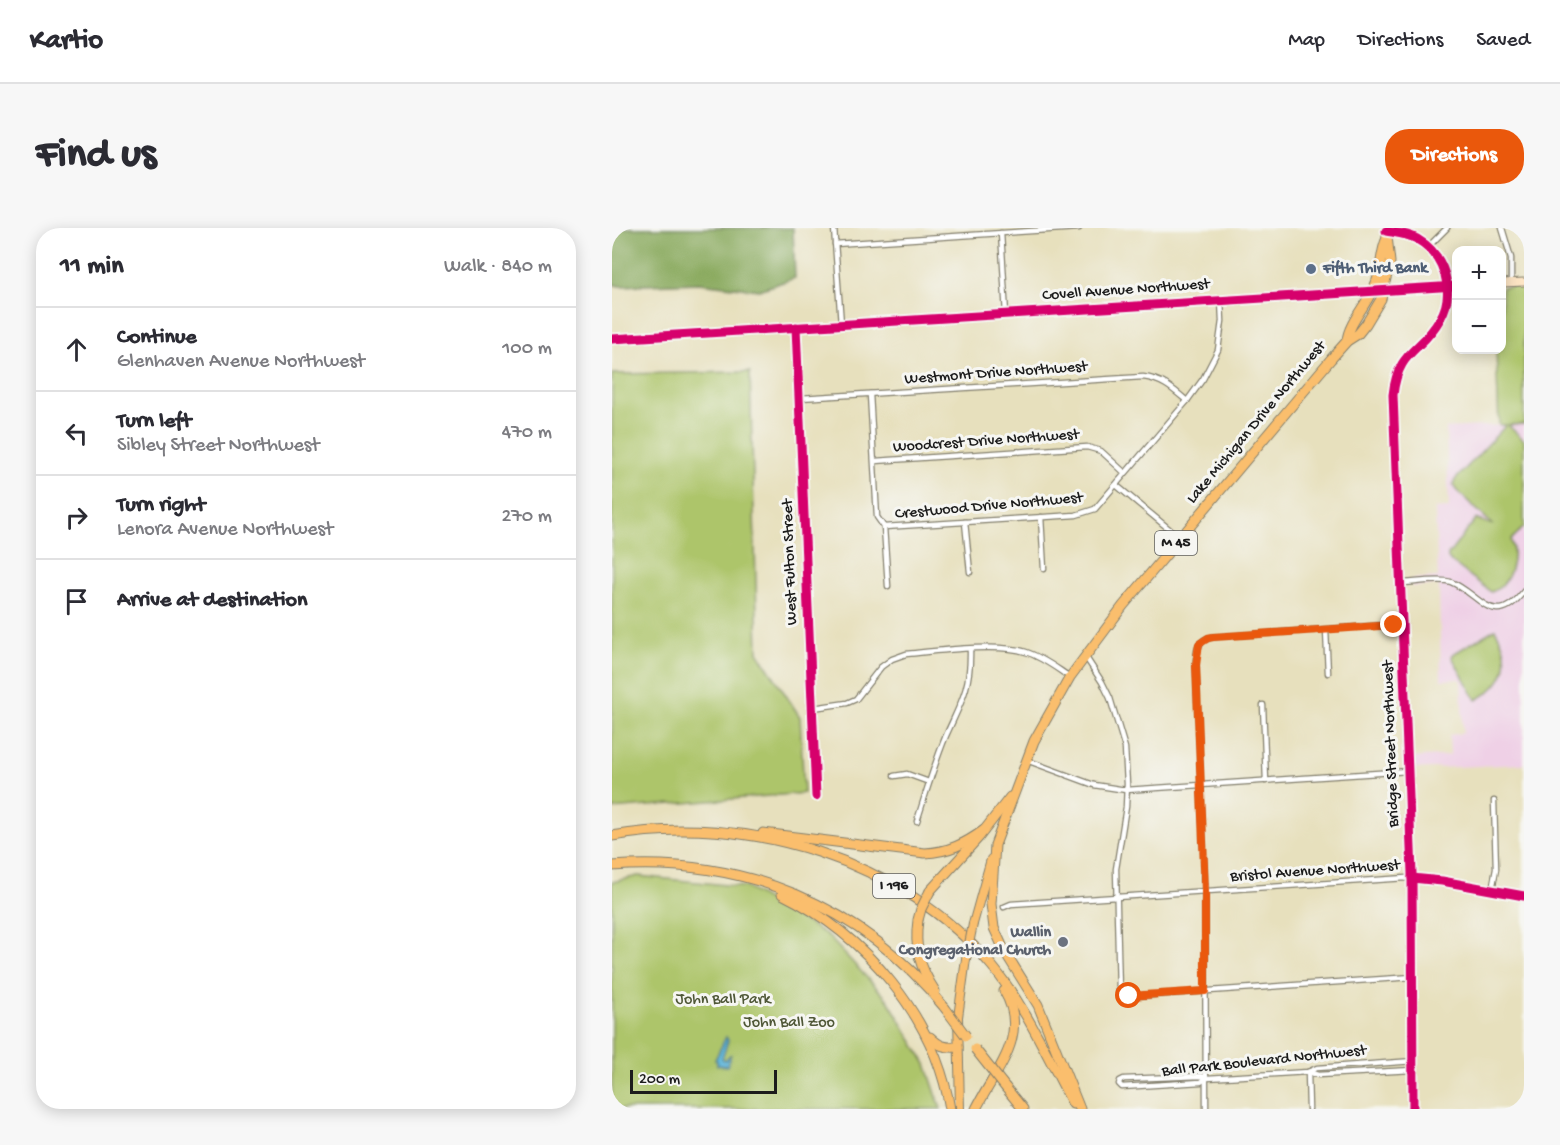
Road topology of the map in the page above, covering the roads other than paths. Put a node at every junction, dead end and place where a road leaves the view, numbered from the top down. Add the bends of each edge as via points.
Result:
1 (834, 228) edge
2 (1079, 228) edge
3 (1447, 228) edge
4 (1502, 228) edge
5 (1386, 232) edge
6 (1001, 233) junction
7 (835, 244) junction
8 (1428, 247) junction
9 (1524, 282) edge
10 (1506, 283) edge
11 (1511, 283) junction
12 (1452, 286) edge
13 (1447, 287) junction
14 (1384, 290) junction
15 (1372, 291) junction
16 (1221, 300) junction
17 (1006, 314) junction
18 (841, 324) junction
19 (796, 327) junction
20 (612, 339) edge
21 (1347, 341) junction
22 (870, 394) junction
23 (800, 398) junction
24 (1187, 401) junction
25 (875, 461) junction
26 (1125, 473) junction
27 (1116, 485) junction
28 (1041, 517) junction
29 (965, 522) junction
30 (884, 527) junction
31 (1179, 538) junction
32 (1044, 569) dead end
33 (970, 572) dead end
34 (1400, 583) junction
35 (888, 586) dead end
36 (1524, 591) edge
37 (1402, 624) junction
38 (1326, 630) junction
39 (970, 650) junction
40 (1085, 656) junction
41 (1328, 673) dead end
42 (1070, 677) junction
43 (1263, 705) dead end
44 (813, 708) junction
45 (1026, 760) junction
46 (1407, 771) junction
47 (894, 776) dead end
48 (1266, 781) junction
49 (929, 782) junction
50 (1201, 785) junction
51 (1126, 790) junction
52 (1014, 792) junction
53 (816, 796) dead end
54 (1494, 801) dead end
55 (917, 821) dead end
56 (703, 830) junction
57 (984, 830) junction
58 (612, 836) edge
59 (996, 845) junction
60 (612, 866) edge
61 (751, 878) junction
62 (1412, 878) junction
63 (1492, 890) junction
64 (1205, 891) junction
65 (1524, 896) edge
66 (1116, 897) junction
67 (1004, 907) dead end
68 (979, 952) junction
69 (1413, 977) junction
70 (1205, 991) junction
71 (944, 1007) junction
72 (922, 1028) junction
73 (958, 1047) junction
74 (1414, 1061) junction
75 (1414, 1070) junction
76 (1308, 1072) junction
77 (1207, 1078) junction
78 (1119, 1084) dead end
79 (950, 1109) edge
80 (960, 1109) edge
81 (976, 1109) edge
82 (1023, 1109) edge
83 (1075, 1109) edge
84 (1080, 1109) edge
85 (1206, 1109) edge
86 (1309, 1109) edge
87 (1413, 1109) edge

1 - 7 street
2 - 6 street
3 - 8 street
4 - 11 street via 1510,258
5 - 8 main road via 1404,234
5 - 14 highway, Lake Michigan Drive Northwest / M 45 via 1390,257
5 - 15 highway, Lake Michigan Drive Northwest / M 45 via 1381,268
6 - 7 street
6 - 17 street
7 - 18 street
8 - 13 main road via 1440,262
9 - 11 main road
10 - 11 main road
12 - 13 main road, Covell Avenue Northwest
13 - 14 main road, Covell Avenue Northwest
13 - 34 main road, Bridge Street Northwest via 1447,302 1440,319 1405,357 1394,384
14 - 15 main road, Covell Avenue Northwest
14 - 21 highway, Lake Michigan Drive Northwest / M 45 via 1366,324
15 - 16 main road, Covell Avenue Northwest
15 - 21 highway, Lake Michigan Drive Northwest / M 45 via 1351,326
16 - 17 main road, Covell Avenue Northwest
16 - 24 street via 1218,350
17 - 18 main road, Covell Avenue Northwest
18 - 19 main road, Covell Avenue Northwest
19 - 20 main road, Covell Avenue Northwest
19 - 23 street, West Fulton Street
21 - 31 highway, Lake Michigan Drive Northwest / M 45
22 - 23 street, Westmont Drive Northwest
22 - 24 street, Westmont Drive Northwest via 1143,377 1166,384
22 - 25 street
23 - 44 street, West Fulton Street
24 - 26 street
25 - 26 street, Woodcrest Drive Northwest via 1087,447 1101,451
25 - 30 street via 877,517
26 - 27 street
27 - 28 street, Crestwood Drive Northwest via 1095,509
27 - 31 street
28 - 29 street, Crestwood Drive Northwest
28 - 32 street
29 - 30 street, Crestwood Drive Northwest
29 - 33 street
30 - 35 street
31 - 40 highway, Lake Michigan Drive Northwest / M 45
34 - 36 street via 1448,581 1497,610 1512,604
34 - 37 main road, Bridge Street Northwest
37 - 38 street
37 - 46 main road, Bridge Street Northwest
38 - 41 street
38 - 50 street via 1213,637 1201,642 1196,665
39 - 42 street via 1024,651
39 - 44 street via 906,654 881,667 856,699
39 - 49 street via 969,683
40 - 42 highway, Lake Michigan Drive Northwest / M 45
40 - 51 street via 1102,682 1121,732
42 - 45 highway, Lake Michigan Drive Northwest / M 45
43 - 48 street
44 - 53 street, West Fulton Street
45 - 51 street via 1094,785
45 - 52 highway, Lake Michigan Drive Northwest / M 45
46 - 48 street
46 - 62 main road, Bridge Street Northwest
47 - 49 street via 907,774
48 - 50 street
49 - 55 street
50 - 51 street
50 - 64 street
51 - 66 street
52 - 57 highway
52 - 59 highway, Lake Michigan Drive Northwest / M 45
54 - 63 street via 1496,869
56 - 57 highway via 722,828 924,853 951,849
56 - 58 highway, I 196 via 651,830
56 - 68 highway, I 196 via 771,840 826,854 881,879 932,910
57 - 71 highway, bridge via 930,891 918,920 918,957
59 - 73 main road, Lake Michigan Drive Northwest / M 45, bridge via 966,958
59 - 84 highway via 991,904 994,928 1038,1005
60 - 61 highway via 692,866
61 - 71 highway via 812,901 852,924 894,956
61 - 72 highway via 811,910 856,944 903,998
62 - 63 street, Bristol Avenue Northwest
62 - 64 street, Bristol Avenue Northwest
62 - 69 main road, Bridge Street Northwest
63 - 65 street, Bristol Avenue Northwest
64 - 66 street, Bristol Avenue Northwest
64 - 70 street
66 - 67 street, Bristol Avenue Northwest
66 - 70 street via 1118,988 1123,995
68 - 81 highway via 1012,1007 1014,1030 1005,1059
68 - 83 highway, I 196 via 1022,1010
69 - 70 street
69 - 74 main road, Bridge Street Northwest
70 - 77 street
71 - 82 highway, bridge
72 - 73 highway via 938,1045
72 - 79 highway via 942,1072
73 - 80 main road, Lake Michigan Drive Northwest
74 - 75 main road, Bridge Street Northwest
74 - 76 street, Ball Park Boulevard Northwest via 1317,1068
75 - 76 street via 1318,1075
75 - 87 main road, Bridge Street Northwest
76 - 77 street, Ball Park Boulevard Northwest
76 - 86 street
77 - 78 street, Ball Park Boulevard Northwest via 1124,1079
77 - 85 street

